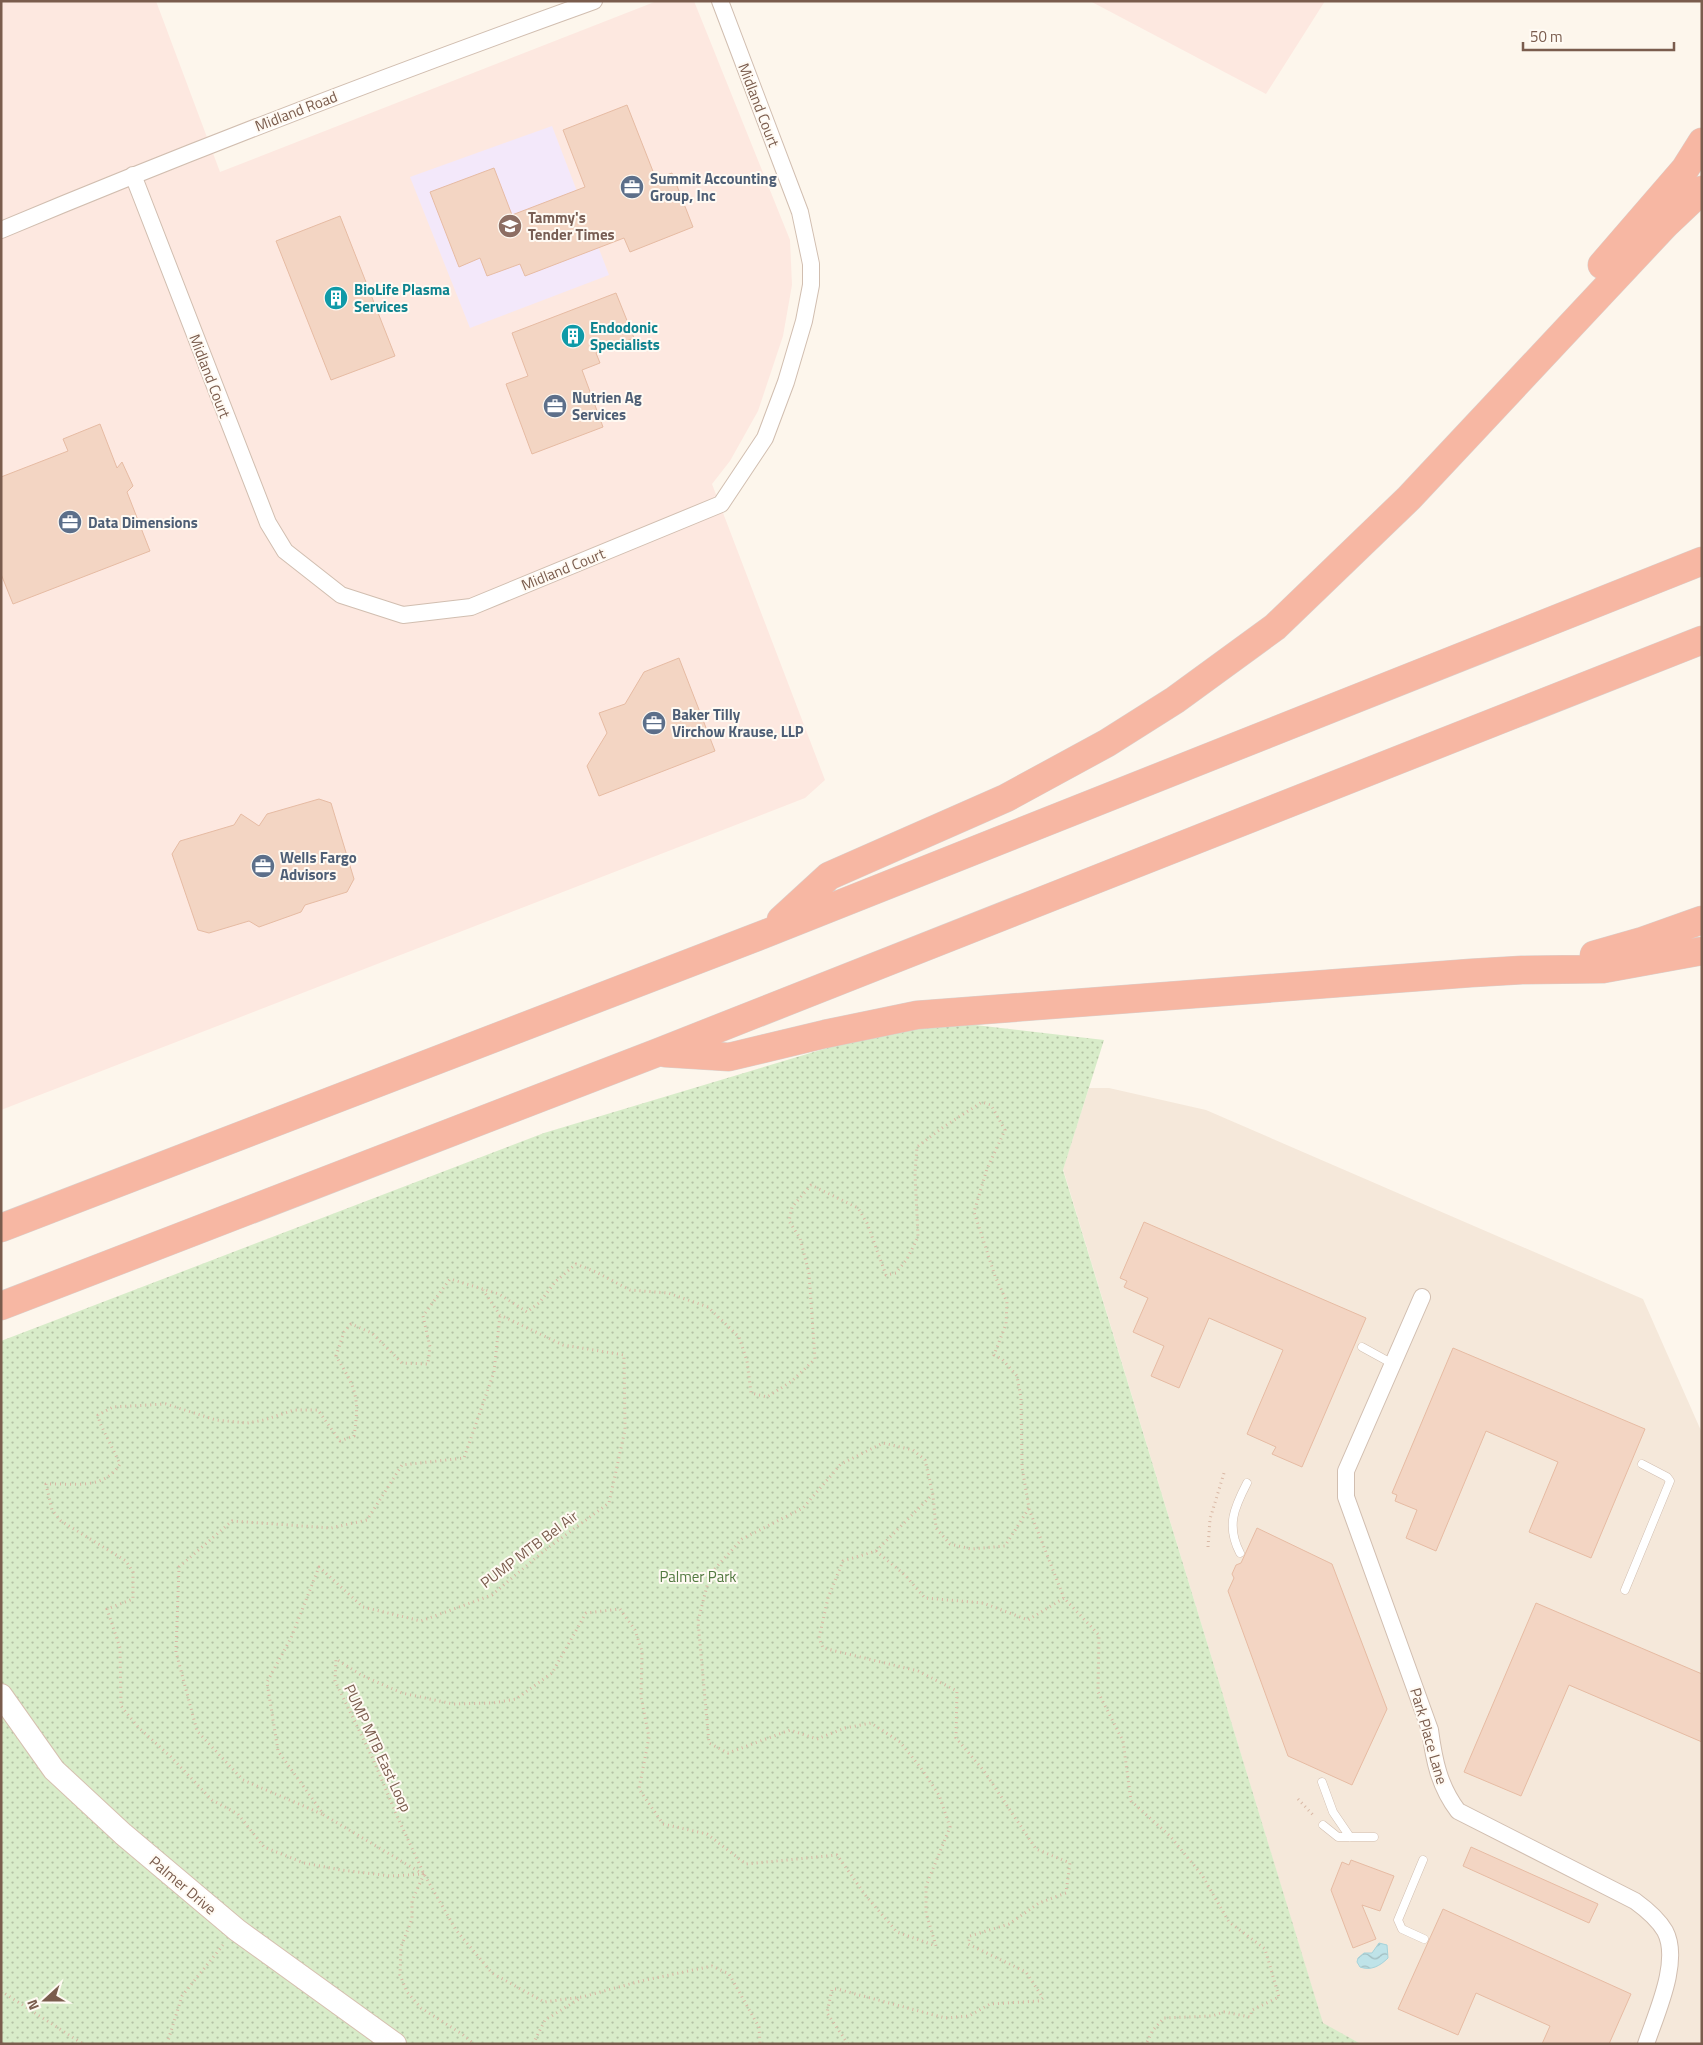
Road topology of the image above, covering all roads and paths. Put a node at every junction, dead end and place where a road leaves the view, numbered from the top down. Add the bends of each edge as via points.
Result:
1 (594, 1) edge
2 (720, 1) edge
3 (1702, 142) edge
4 (133, 175) junction
5 (1702, 190) edge
6 (2, 228) edge
7 (1490, 411) junction
8 (1702, 561) edge
9 (1702, 640) edge
10 (1702, 920) edge
11 (767, 933) junction
12 (1702, 951) edge
13 (1522, 970) junction
14 (659, 1052) junction
15 (1, 1228) edge
16 (483, 1290) junction
17 (1422, 1298) dead end
18 (1, 1306) edge
19 (500, 1315) junction
20 (1362, 1347) dead end
21 (1393, 1364) junction
22 (1642, 1464) dead end
23 (1224, 1473) dead end
24 (1247, 1483) dead end
25 (933, 1494) junction
26 (1029, 1508) junction
27 (1208, 1548) dead end
28 (876, 1550) junction
29 (1240, 1553) dead end
30 (1625, 1590) dead end
31 (1064, 1598) junction
32 (1, 1695) edge
33 (1322, 1782) dead end
34 (1298, 1799) dead end
35 (324, 1815) junction
36 (1323, 1825) joint
37 (1350, 1837) junction
38 (1374, 1837) dead end
39 (1423, 1860) dead end
40 (424, 1874) junction
41 (237, 1930) junction
42 (1424, 1939) dead end
43 (1, 1992) edge
44 (582, 1997) junction
45 (83, 2044) edge
46 (167, 2044) edge
47 (395, 2044) edge
48 (474, 2044) edge
49 (533, 2044) edge
50 (760, 2044) edge
51 (848, 2044) edge
52 (1146, 2044) edge
53 (1646, 2044) edge

1 - 4 street, Midland Road via 396,72
2 - 4 street, Midland Court via 800,212 811,264 811,285 804,321 765,438 721,504 471,607 403,615 341,595 285,551 268,523
3 - 7 highway via 1661,197 1539,338
4 - 6 street, Midland Road
5 - 7 highway via 1665,224
7 - 11 highway via 1409,498 1275,627 1175,700 1107,743 1006,798 829,876
8 - 11 highway
9 - 14 highway
10 - 13 highway via 1600,954
11 - 15 highway
12 - 13 highway via 1604,970
13 - 14 highway via 917,1015 729,1057
14 - 18 highway
16 - 19 path
16 - 26 path via 499,1294 527,1312 576,1264 630,1290 668,1293 708,1307 738,1338 747,1360 751,1393 767,1397 792,1381 815,1359 809,1273 800,1238 789,1221 792,1207 811,1185 858,1208 867,1223 886,1275 896,1273 918,1237 917,1147 982,1102 991,1105 1005,1130 987,1169 974,1212 1007,1302 1006,1324 994,1355 1017,1376 1022,1467
16 - 40 path via 450,1279 423,1316 430,1347 428,1364 402,1363 372,1332 351,1324 344,1332 336,1356 354,1387 358,1413 354,1436 340,1441 318,1410 294,1410 248,1423 216,1420 166,1404 113,1407 98,1415 120,1464 116,1470 106,1480 84,1485 46,1484 52,1510 60,1521 126,1561 133,1572 133,1599 107,1609 120,1648 121,1706 138,1727 171,1756 212,1800 238,1814 264,1847 304,1863 341,1870 391,1876
17 - 21 street, Park Place Lane
19 - 35 path via 494,1372 464,1458 402,1465 366,1520 331,1528 232,1521 179,1567 176,1652 197,1731 243,1780
19 - 35 path, PUMP MTB Bel Air via 563,1345 624,1355 625,1430 609,1503 545,1550 492,1595 421,1621 363,1607 319,1567 291,1638 267,1682 278,1751
20 - 21 lane
21 - 53 street, Park Place Lane via 1346,1471 1346,1497 1430,1730 1440,1781 1458,1811 1635,1901 1665,1931 1670,1964
22 - 30 lane via 1670,1481
23 - 27 path via 1210,1519
24 - 29 lane via 1233,1515 1232,1532
25 - 26 path, PUMP MTB East Loop via 936,1528 950,1544 971,1549 1005,1546
25 - 28 path
25 - 40 path, PUMP MTB East Loop via 925,1460 913,1450 883,1442 841,1464 803,1508 742,1539 710,1574 698,1620 709,1743 728,1753 790,1730 817,1739 845,1728 871,1723 900,1742 921,1768 939,1795 950,1826 926,1886 926,1913 936,1946 897,1932 837,1855 746,1864 708,1834 664,1824 639,1789 649,1737 641,1697 642,1651 635,1630 620,1609 586,1613 552,1672 516,1699 453,1704 419,1697 361,1675 336,1659 334,1682 373,1759
26 - 31 path
28 - 31 path via 925,1598 983,1603 1028,1620
28 - 51 path via 843,1561 828,1598 820,1630 823,1648 918,1671 957,1691 956,1738 984,1771 1036,1849 1070,1864 1066,1893 1038,1903 1009,1924 970,1936 968,1944 1026,1972 1043,1998 1039,2001 990,2004 969,2016 945,2018 832,1989 827,2013
31 - 52 path via 1099,1636 1098,1692 1124,1741 1131,1800 1170,1836 1202,1875 1229,1922 1265,1949 1279,1996 1252,2010 1250,2017 1224,2012 1212,2016 1164,2018
32 - 41 street, Palmer Drive via 54,1770 123,1834
33 - 37 lane via 1333,1812
34 - 36 path
35 - 40 path, PUMP MTB Bel Air
36 - 37 lane via 1338,1837
37 - 38 lane
39 - 42 lane via 1398,1920 1402,1929
40 - 44 path, PUMP MTB East Loop via 456,1930 492,1973 544,2002
40 - 48 path via 412,1900 412,1919 401,1947 400,1974 407,1992 420,2008
41 - 46 path via 182,1996
41 - 47 street, Palmer Drive
43 - 45 path
44 - 49 path via 546,2020
44 - 50 path via 712,1966 729,1974 759,2027

